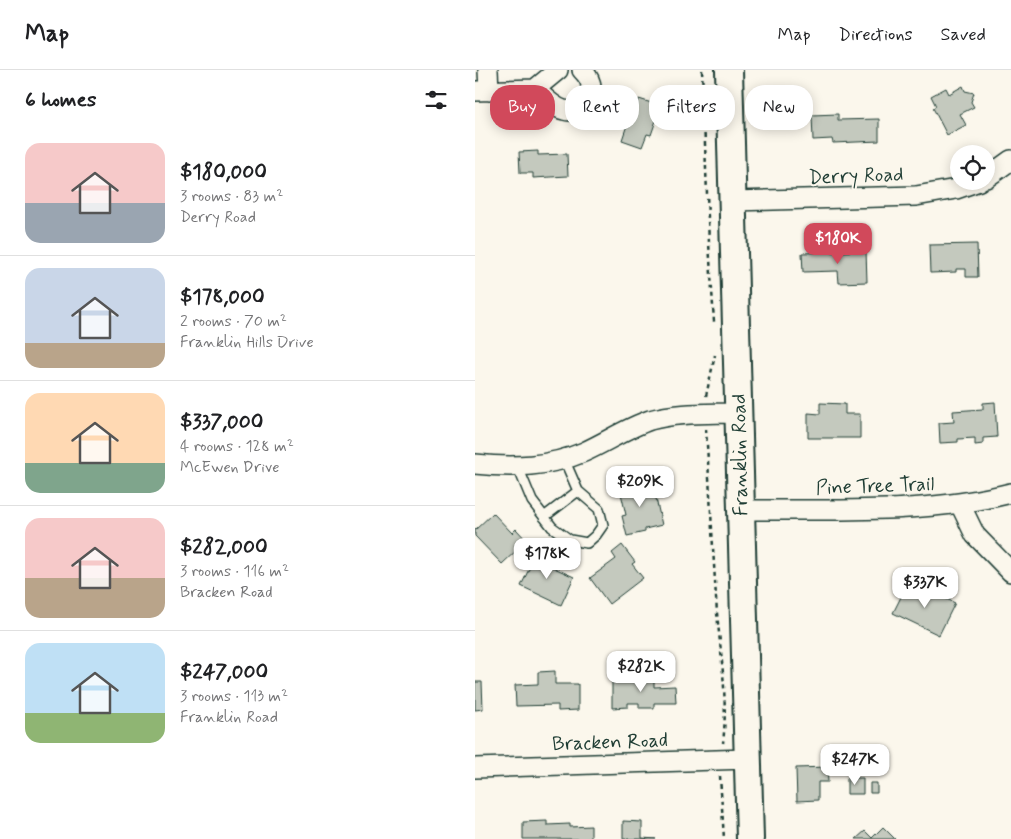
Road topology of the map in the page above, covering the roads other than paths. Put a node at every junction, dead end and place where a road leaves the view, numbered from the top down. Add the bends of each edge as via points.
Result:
1 (488, 70) edge
2 (558, 70) edge
3 (582, 70) edge
4 (729, 70) edge
5 (540, 85) edge
6 (482, 91) edge
7 (555, 103) edge
8 (1011, 160) edge
9 (995, 172) edge
10 (950, 190) edge
11 (733, 201) junction
12 (738, 413) junction
13 (564, 460) junction
14 (475, 464) edge
15 (518, 467) junction
16 (578, 491) junction
17 (1011, 493) edge
18 (960, 504) junction
19 (740, 510) junction
20 (544, 517) junction
21 (1011, 572) edge
22 (747, 759) junction
23 (475, 768) edge
24 (750, 839) edge

1 - 6 street
2 - 5 street
3 - 7 street via 588,76 591,88 586,103 577,109 565,110
4 - 11 street, Franklin Road
8 - 9 street
10 - 11 street, Derry Road via 916,196
11 - 12 street, Franklin Road
12 - 13 street via 651,420
12 - 19 street, Franklin Road
13 - 15 street
13 - 16 lane
14 - 15 street
15 - 20 lane via 532,501
16 - 20 lane
16 - 20 lane via 599,509 603,525 587,543 570,540
17 - 18 street, Pine Tree Trail
18 - 19 street, Pine Tree Trail
18 - 21 street via 975,535
19 - 22 street, Franklin Road
22 - 23 street, Bracken Road
22 - 24 street, Franklin Road

